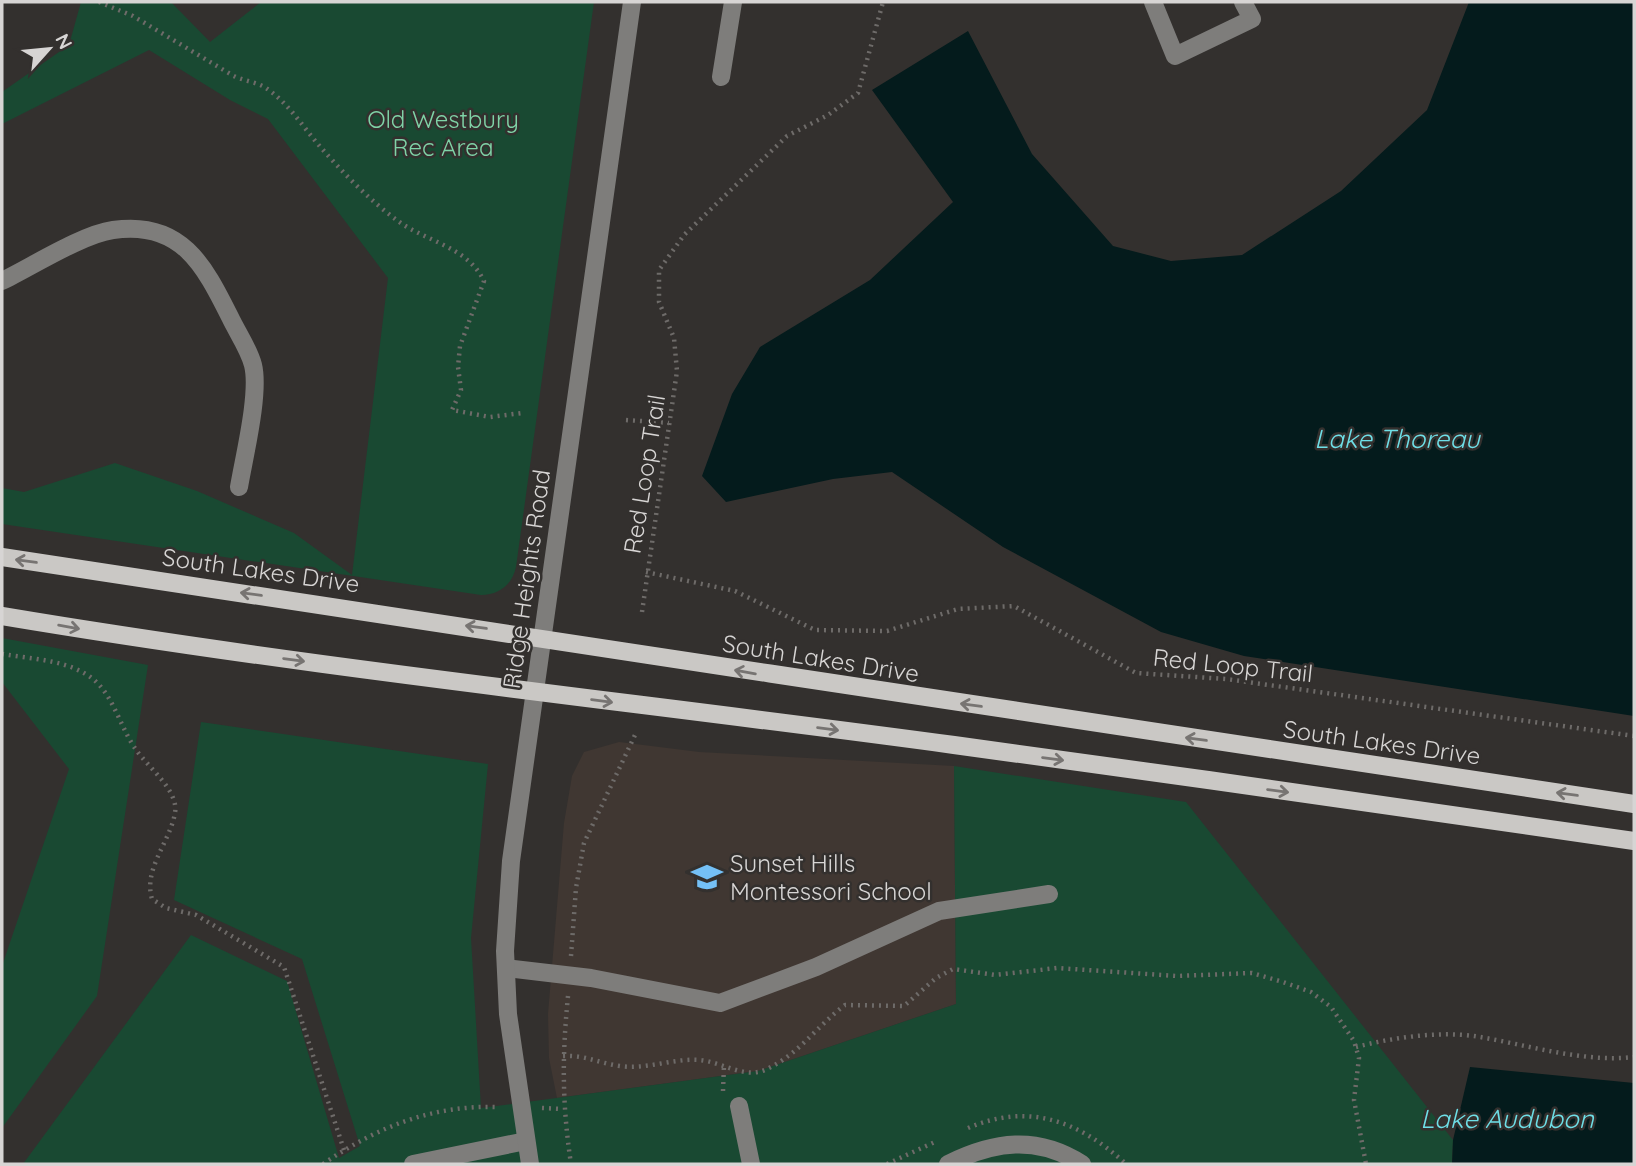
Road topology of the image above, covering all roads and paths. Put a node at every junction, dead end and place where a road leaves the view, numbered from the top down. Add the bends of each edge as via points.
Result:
1 (99, 2) edge
2 (632, 2) edge
3 (733, 2) edge
4 (883, 2) edge
5 (1153, 2) edge
6 (1243, 2) edge
7 (721, 77) dead end
8 (2, 281) edge
9 (522, 413) dead end
10 (626, 420) dead end
11 (669, 423) junction
12 (239, 487) dead end
13 (2, 557) edge
14 (646, 572) junction
15 (642, 612) dead end
16 (2, 616) edge
17 (543, 636) junction
18 (2, 654) edge
19 (534, 693) junction
20 (635, 735) dead end
21 (1634, 736) edge
22 (1634, 804) edge
23 (1634, 841) edge
24 (1049, 894) dead end
25 (506, 968) junction
26 (570, 976) junction
27 (1356, 1047) junction
28 (562, 1055) junction
29 (1634, 1057) edge
30 (739, 1107) dead end
31 (520, 1108) junction
32 (562, 1108) junction
33 (526, 1141) junction
34 (344, 1150) junction
35 (323, 1164) edge
36 (413, 1164) edge
37 (530, 1164) edge
38 (571, 1164) edge
39 (751, 1164) edge
40 (948, 1164) edge
41 (1082, 1164) edge
42 (1366, 1164) edge

1 - 9 path via 133,16 247,83 263,86 280,98 384,211 479,270 484,281 460,346 461,390 452,410 490,417
2 - 17 street, Ridge Heights Road
3 - 7 street
4 - 11 path, Red Loop Trail via 858,93 828,115 786,136 684,234 659,270 659,302 674,338 677,371
5 - 6 street via 1175,56 1252,19
8 - 12 street via 110,230 137,228 162,233 184,246 209,274 253,365 255,385
10 - 11 path
11 - 14 path, Red Loop Trail via 665,473
17 -> 13 main road, South Lakes Drive
14 - 15 path
14 - 21 path, Red Loop Trail via 735,591 815,630 887,631 958,608 1014,606 1136,673 1226,679
16 -> 19 main road
17 - 19 street, Ridge Heights Road
22 -> 17 main road, South Lakes Drive via 761,674
18 - 34 path via 72,666 95,680 108,697 123,731 172,794 176,811 152,873 152,899 166,908 196,915 284,967
19 -> 23 main road via 954,744
19 - 25 street, Ridge Heights Road via 511,861
20 - 26 path via 584,844
24 - 26 street via 939,911 816,967 720,1003
25 - 26 street
25 - 31 street, Ridge Heights Road
26 - 28 path
27 - 28 path via 1331,1007 1311,992 1252,973 1177,976 1057,968 995,975 953,969 904,1006 845,1005 802,1048 765,1071 747,1073 696,1060 620,1066 593,1057
27 - 29 path via 1451,1035 1601,1057
27 - 42 path via 1354,1100
28 - 32 path
30 - 39 street
31 - 32 path
31 - 33 street, Ridge Heights Road
31 - 34 path via 455,1108 416,1116 376,1131
32 - 38 path
33 - 36 street
33 - 37 street, Ridge Heights Road
34 - 35 path
40 - 41 street via 1012,1145 1059,1150

